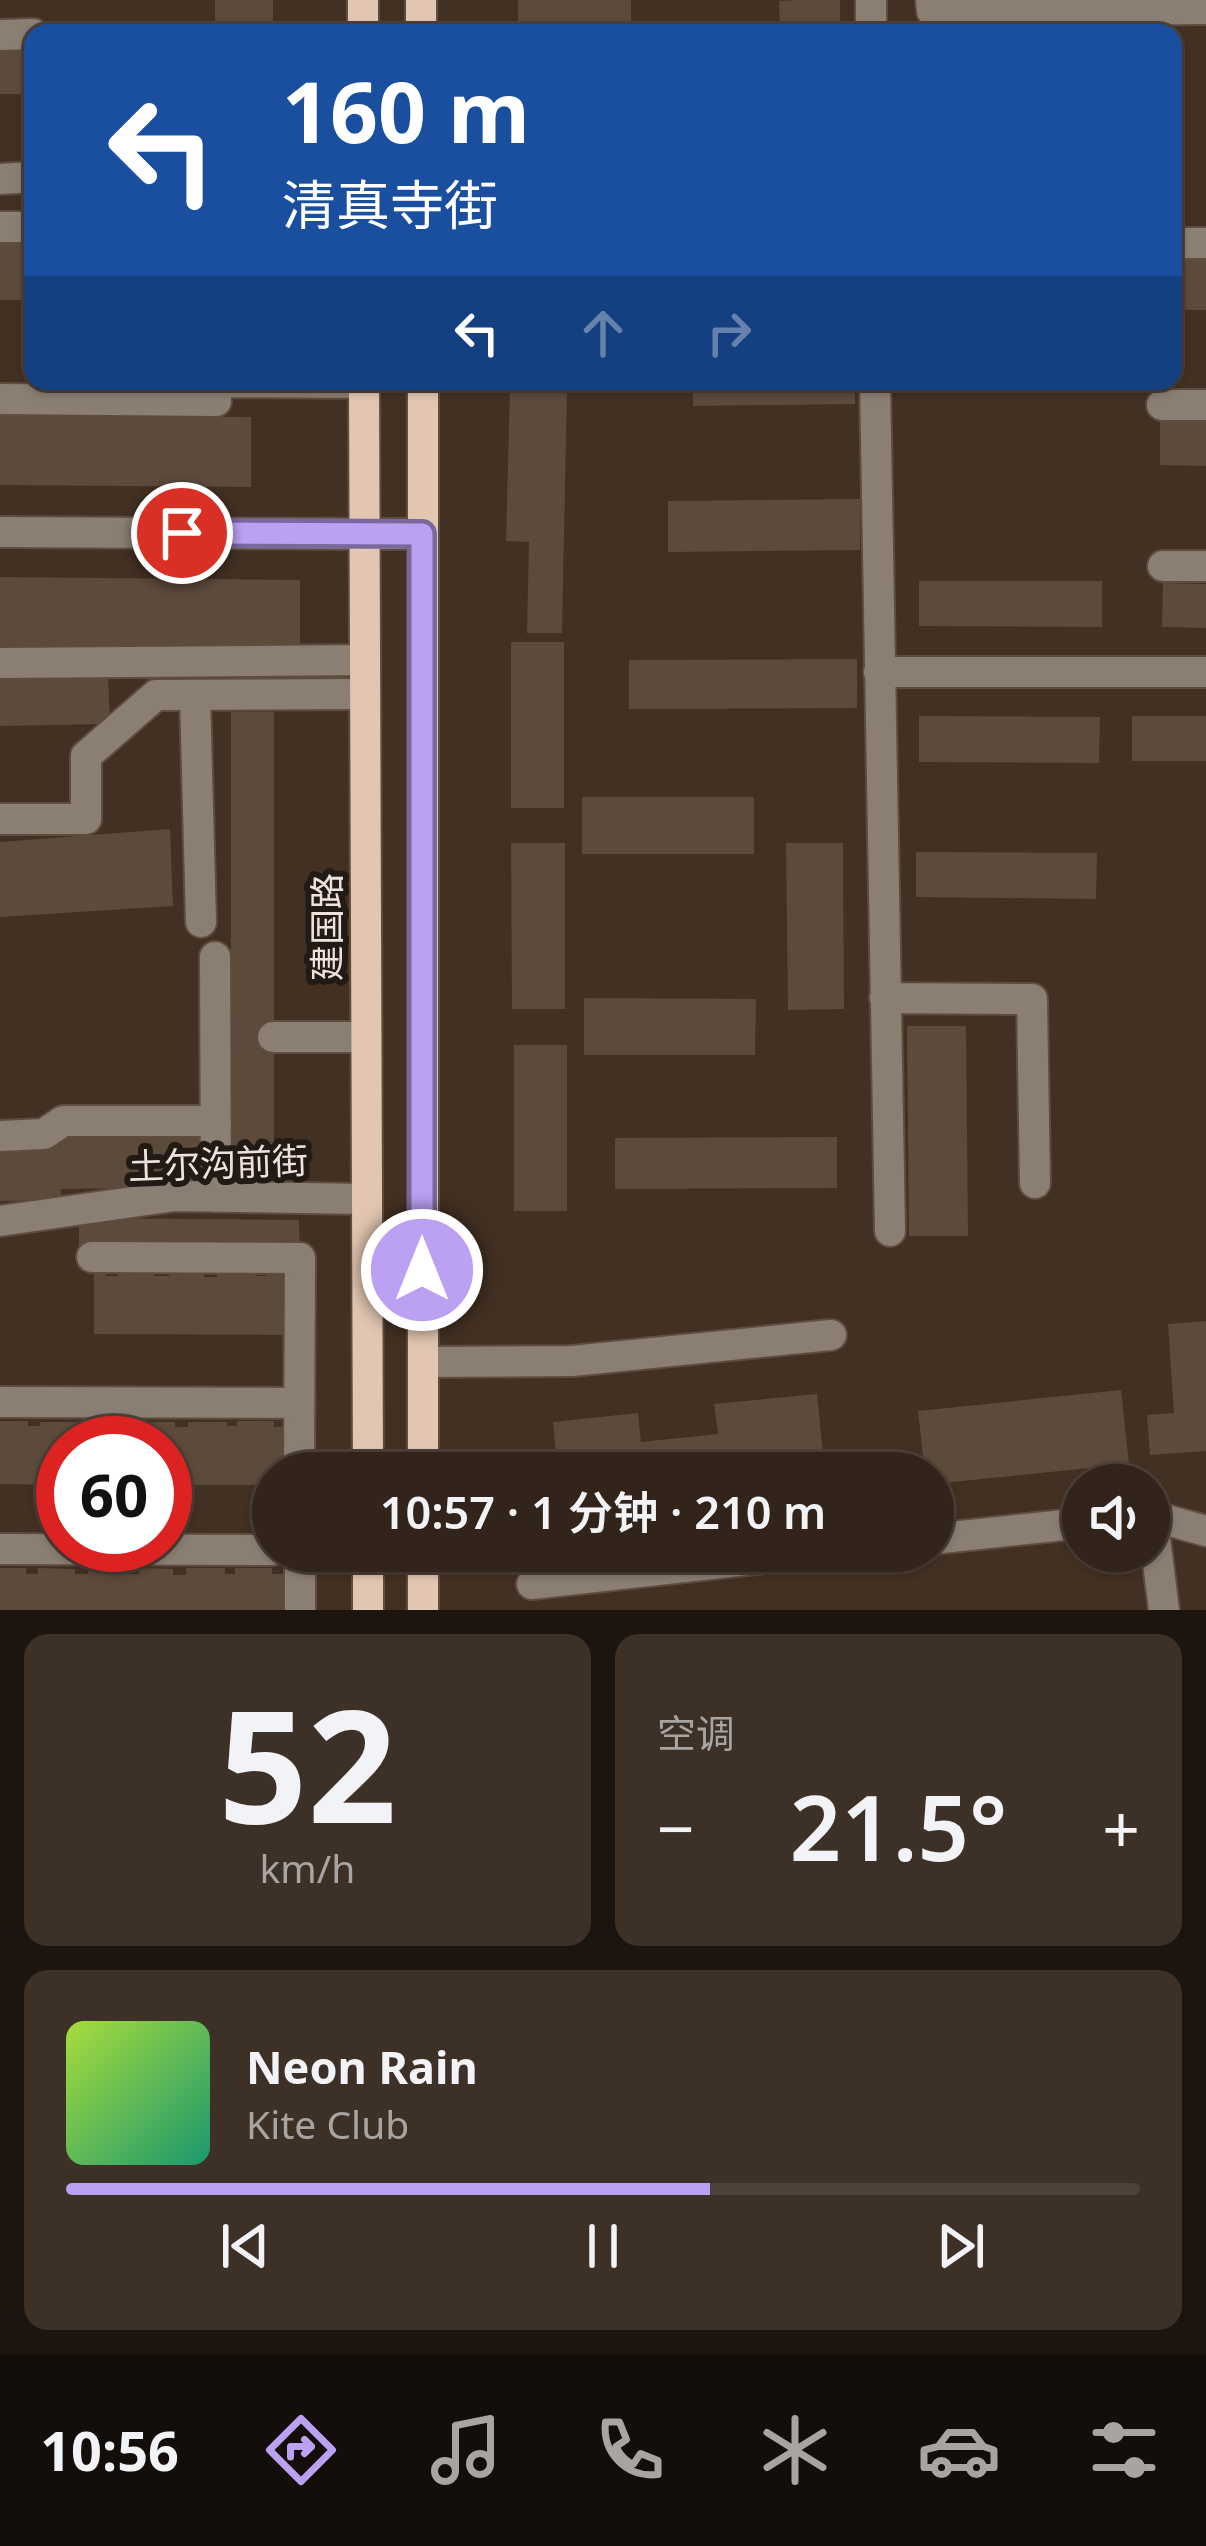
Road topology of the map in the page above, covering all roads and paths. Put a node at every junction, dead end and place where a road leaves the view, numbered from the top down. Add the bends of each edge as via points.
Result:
1 (932, 0) edge
2 (1206, 9) edge
3 (215, 390) edge
4 (364, 390) edge
5 (422, 390) edge
6 (875, 390) edge
7 (0, 399) edge
8 (1162, 405) dead end
9 (1206, 405) edge
10 (0, 532) edge
11 (364, 534) junction
12 (422, 534) junction
13 (1162, 566) dead end
14 (1206, 566) edge
15 (365, 660) junction
16 (0, 663) edge
17 (879, 672) junction
18 (1206, 672) edge
19 (365, 694) junction
20 (195, 695) junction
21 (0, 819) edge
22 (201, 922) dead end
23 (215, 957) dead end
24 (885, 998) junction
25 (273, 1036) tunnel mouth
26 (366, 1036) junction
27 (216, 1121) junction
28 (0, 1136) edge
29 (1035, 1183) dead end
30 (216, 1197) junction
31 (367, 1199) junction
32 (0, 1221) edge
33 (890, 1231) dead end
34 (92, 1257) dead end
35 (831, 1334) dead end
36 (422, 1362) junction
37 (0, 1402) edge
38 (299, 1402) junction
39 (299, 1452) edge
40 (368, 1452) edge
41 (422, 1452) edge
42 (1170, 1521) edge
43 (1062, 1524) edge
44 (1206, 1531) edge
45 (954, 1537) edge
46 (0, 1549) edge
47 (252, 1550) edge
48 (300, 1572) edge
49 (368, 1572) edge
50 (422, 1572) edge
51 (639, 1572) edge
52 (1158, 1572) edge
53 (532, 1584) dead end
54 (300, 1610) edge
55 (368, 1610) edge
56 (423, 1610) edge
57 (1164, 1610) edge

1 - 2 street via 932,11
3 - 7 street via 216,401
4 - 11 main road, 建国路
5 - 12 main road
6 - 17 street
8 - 9 street
10 - 11 street
11 - 12 main road
11 - 15 main road, 建国路
12 - 36 main road
13 - 14 street
15 - 16 street
15 - 19 main road, 建国路
17 - 18 street
17 - 24 street
19 - 20 street
19 - 26 main road, 建国路
20 - 21 street via 155,695 86,756 86,819
20 - 22 street
23 - 27 street
24 - 29 street via 1032,999
24 - 33 street
25 - 26 street
26 - 31 main road, 建国路
27 - 28 street via 63,1121 44,1134
27 - 30 street
30 - 31 street, 土尔沟前街
30 - 32 street, 土尔沟前街
31 - 40 main road, 建国路
34 - 38 street via 300,1258
35 - 36 street via 572,1361
36 - 41 main road
37 - 38 street
38 - 39 street
42 - 44 street
43 - 45 street
46 - 47 street
48 - 54 street
49 - 55 main road
50 - 56 main road
51 - 53 street
52 - 57 street

